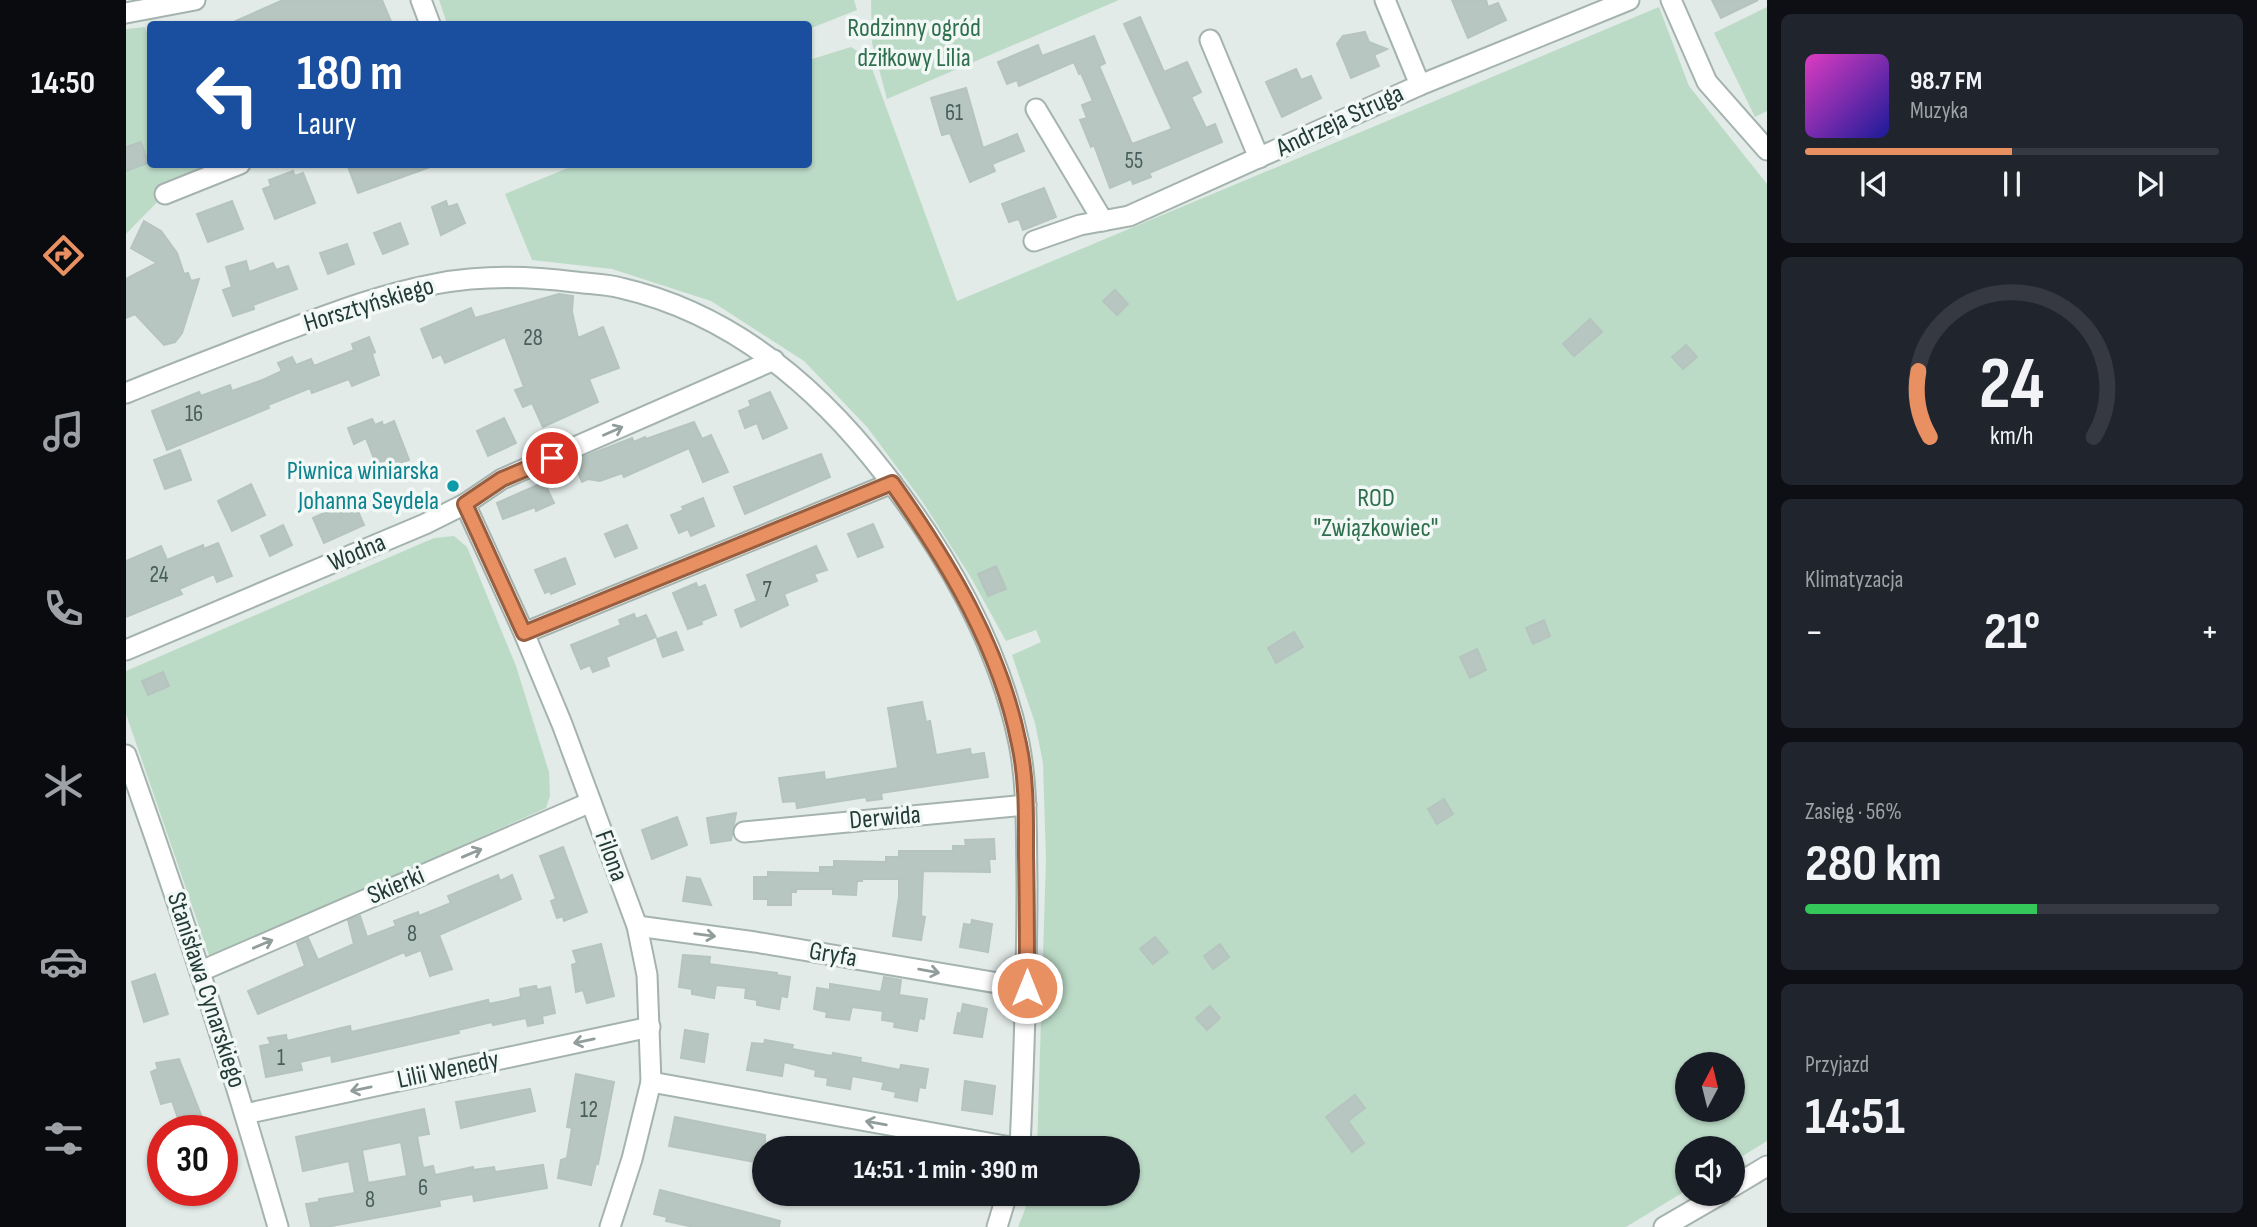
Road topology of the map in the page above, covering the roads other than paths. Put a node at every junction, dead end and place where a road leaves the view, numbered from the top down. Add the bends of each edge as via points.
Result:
1 (195, 0) edge
2 (421, 0) edge
3 (1385, 0) edge
4 (1629, 0) edge
5 (1671, 0) edge
6 (126, 13) edge
7 (429, 21) edge
8 (1210, 40) dead end
9 (1420, 85) junction
10 (1036, 109) dead end
11 (1767, 150) edge
12 (1259, 158) junction
13 (230, 168) edge
14 (165, 194) dead end
15 (1103, 221) junction
16 (1034, 241) dead end
17 (774, 360) junction
18 (126, 393) edge
19 (892, 483) junction
20 (465, 504) junction
21 (524, 633) junction
22 (126, 650) edge
23 (126, 755) edge
24 (591, 802) junction
25 (1026, 805) junction
26 (744, 832) dead end
27 (637, 926) junction
28 (201, 971) junction
29 (1027, 988) junction
30 (650, 1027) junction
31 (651, 1082) junction
32 (245, 1114) junction
33 (951, 1136) edge
34 (1019, 1136) edge
35 (1767, 1166) edge
36 (1745, 1179) edge
37 (1003, 1206) edge
38 (1700, 1206) edge
39 (278, 1227) edge
40 (610, 1227) edge
41 (997, 1227) edge
42 (1664, 1227) edge

1 - 6 street
2 - 7 street
3 - 9 street, Andrzeja Struga
4 - 9 street, Andrzeja Struga
5 - 11 street via 1707,82
8 - 12 street, Andrzeja Struga
9 - 12 street, Andrzeja Struga
10 - 15 street
12 - 15 street, Andrzeja Struga via 1129,216
13 - 14 street
15 - 16 street, Andrzeja Struga
17 - 18 street, Horsztyńskiego via 708,321 618,287 549,278 489,278 437,283 380,297
17 - 19 street, Horsztyńskiego via 837,416
20 -> 17 street, Wodna via 502,479
19 - 21 street
19 - 25 street, Horsztyńskiego via 947,567 990,653 1020,745
20 - 21 street, Filona
20 - 22 street, Wodna
21 - 24 street, Filona
23 - 28 street, Stanisława Cynarskiego
24 - 27 street, Filona
28 -> 24 street, Skierki
25 - 26 street, Derwida
25 - 29 street, Horsztyńskiego
27 -> 29 street, Gryfa
27 - 30 street, Filona via 647,975
28 - 32 street, Stanisława Cynarskiego
29 - 34 street, Horsztyńskiego
30 - 31 street, Filona
30 -> 32 street, Lilii Wenedy
33 -> 31 street
31 - 40 street, Filona
32 - 39 street, Stanisława Cynarskiego
35 - 36 street
37 - 41 street
38 - 42 street

